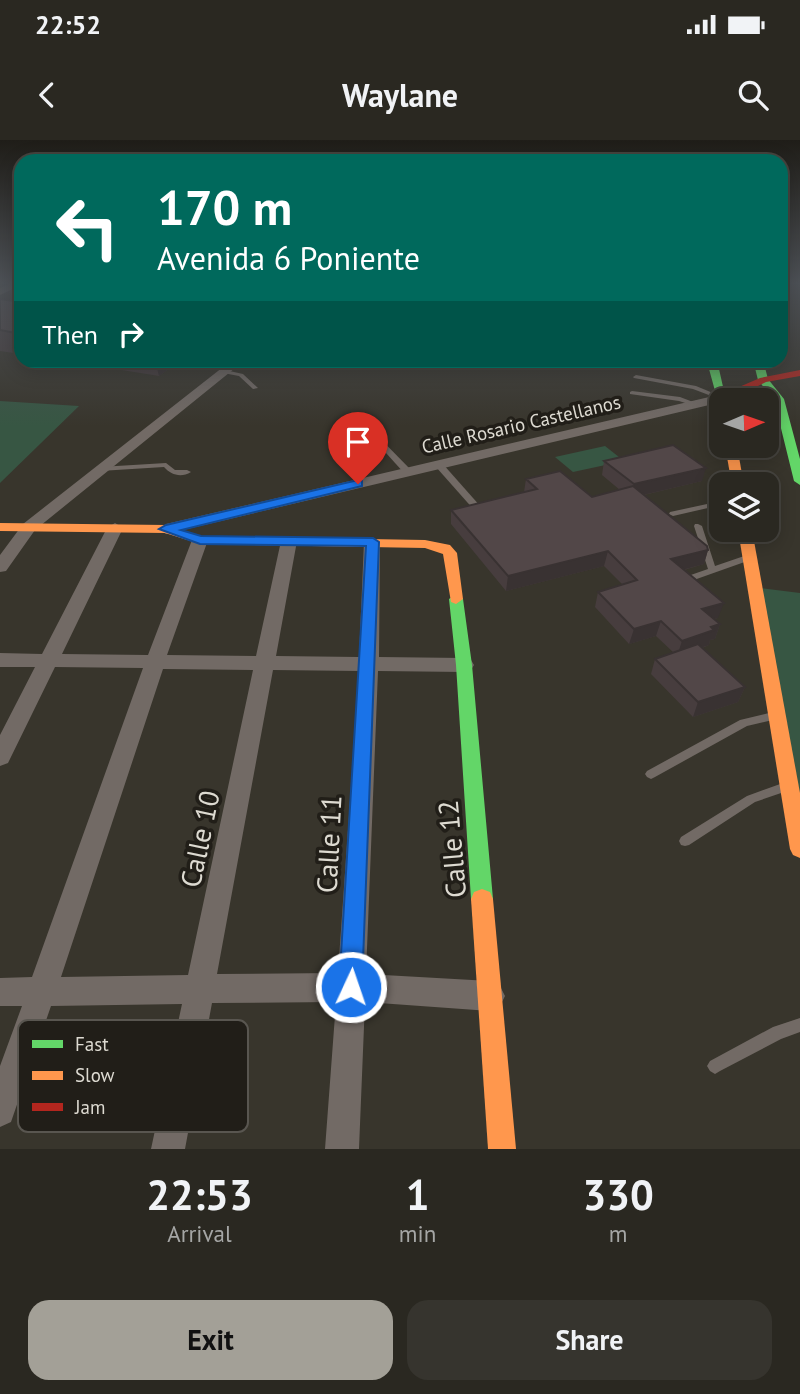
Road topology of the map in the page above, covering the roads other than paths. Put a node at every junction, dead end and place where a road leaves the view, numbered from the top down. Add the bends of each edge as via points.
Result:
1 (230, 368) edge
2 (714, 368) edge
3 (760, 368) edge
4 (225, 372) junction
5 (800, 373) edge
6 (636, 377) dead end
7 (763, 380) junction
8 (254, 388) dead end
9 (719, 388) edge
10 (746, 388) edge
11 (632, 393) dead end
12 (709, 393) edge
13 (709, 402) edge
14 (698, 405) junction
15 (360, 421) dead end
16 (795, 441) edge
17 (439, 465) junction
18 (100, 469) junction
19 (187, 472) dead end
20 (408, 472) junction
21 (800, 481) edge
22 (709, 506) edge
23 (478, 509) edge
24 (673, 514) edge
25 (698, 526) dead end
26 (0, 527) edge
27 (29, 527) junction
28 (115, 528) junction
29 (166, 529) junction
30 (200, 540) junction
31 (289, 541) junction
32 (373, 542) junction
33 (747, 542) edge
34 (750, 557) junction
35 (0, 567) edge
36 (712, 569) junction
37 (688, 579) edge
38 (0, 660) edge
39 (49, 660) junction
40 (155, 662) junction
41 (266, 662) junction
42 (369, 662) junction
43 (464, 665) junction
44 (777, 715) junction
45 (0, 757) edge
46 (651, 774) dead end
47 (789, 786) junction
48 (685, 841) dead end
49 (800, 849) edge
50 (351, 987) junction
51 (200, 988) junction
52 (0, 992) edge
53 (41, 992) junction
54 (490, 996) junction
55 (31, 1020) edge
56 (194, 1020) edge
57 (800, 1025) edge
58 (18, 1059) edge
59 (715, 1066) dead end
60 (0, 1111) edge
61 (342, 1149) edge
62 (502, 1149) edge

1 - 4 street
2 - 9 street
3 - 7 street
4 - 8 lane via 241,375
4 - 18 street
5 - 7 street
6 - 12 lane
7 - 10 street
7 - 16 street via 779,399
11 - 14 lane
13 - 14 street, Calle Rosario Castellanos
14 - 17 street, Calle Rosario Castellanos
15 - 20 lane
16 - 21 street
17 - 20 street, Calle Rosario Castellanos
17 - 23 lane
18 - 19 lane via 166,465 173,472
18 - 27 street
20 - 29 street, Calle Rosario Castellanos
22 - 24 lane
25 - 36 lane
26 - 27 street
27 - 28 street
27 - 35 street
28 - 29 street
28 - 39 street
29 - 30 street
30 - 31 street
30 - 40 street
31 - 32 street
31 - 41 street, Calle 10
32 - 42 street, Calle 11
32 - 43 street, Calle 12 via 444,548 453,560
33 - 34 street
34 - 36 lane
34 - 44 street
36 - 37 lane
38 - 39 street
39 - 40 street
39 - 45 street
40 - 41 street
40 - 53 street
41 - 42 street
41 - 51 street, Calle 10
42 - 43 street
42 - 50 street, Calle 11
43 - 54 street, Calle 12
44 - 46 lane via 744,723
44 - 47 street
47 - 48 lane via 751,799
47 - 49 street
50 - 51 street
50 - 54 street
50 - 61 street, Calle 11
51 - 53 street
51 - 56 street, Calle 10
52 - 53 street
53 - 55 street
54 - 62 street, Calle 12
57 - 59 lane
58 - 60 street

